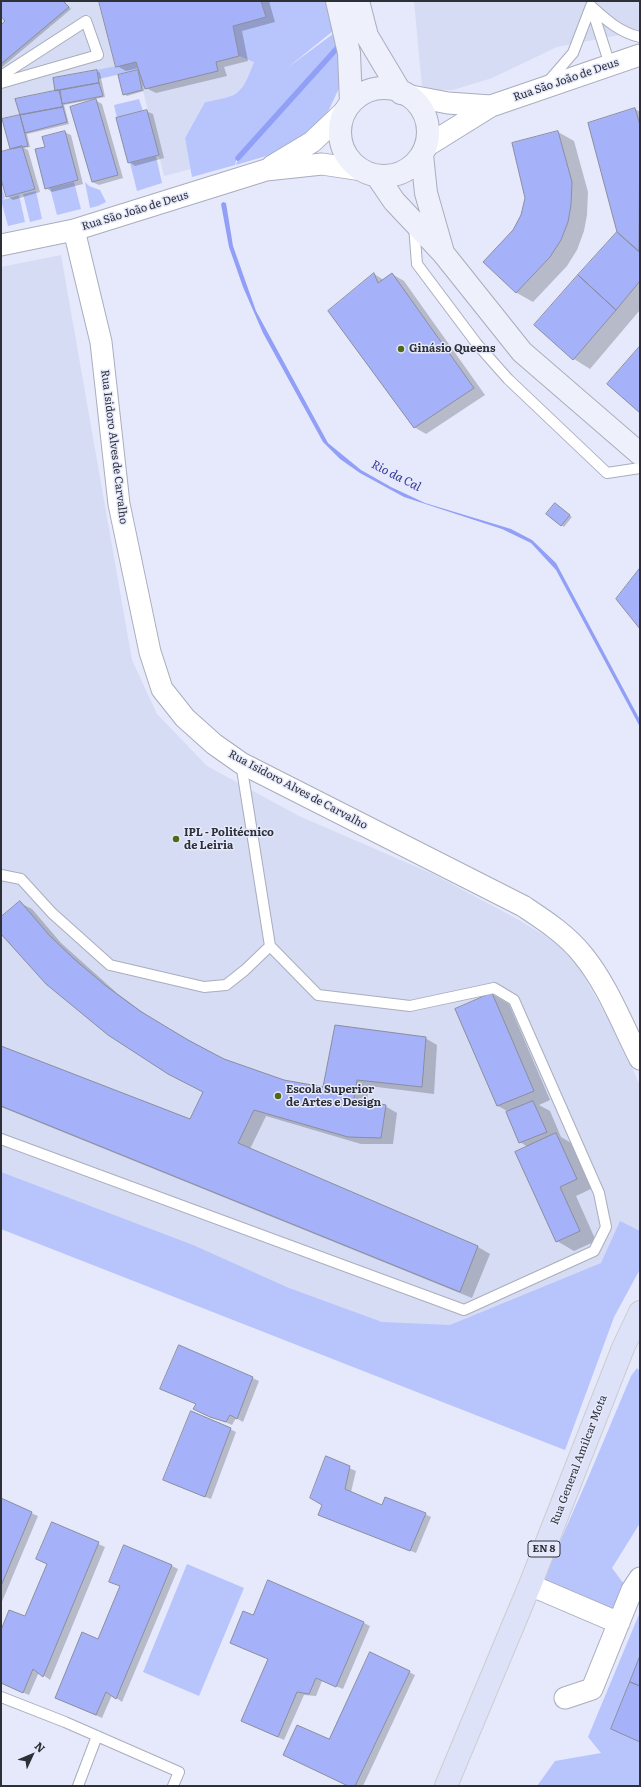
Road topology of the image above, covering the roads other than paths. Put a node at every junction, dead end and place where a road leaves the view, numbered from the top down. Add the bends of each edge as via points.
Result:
1 (337, 1) edge
2 (358, 1) edge
3 (591, 6) junction
4 (640, 37) edge
5 (640, 55) edge
6 (610, 65) junction
7 (1, 76) edge
8 (1, 83) edge
9 (542, 88) junction
10 (404, 94) junction
11 (491, 106) junction
12 (348, 107) junction
13 (424, 151) junction
14 (266, 170) junction
15 (369, 173) junction
16 (413, 222) junction
17 (74, 230) junction
18 (1, 244) edge
19 (443, 252) junction
20 (640, 454) edge
21 (640, 468) edge
22 (241, 763) junction
23 (1, 875) edge
24 (270, 946) junction
25 (640, 1058) edge
26 (1, 1139) edge
27 (640, 1312) edge
28 (640, 1578) edge
29 (530, 1585) junction
30 (619, 1623) junction
31 (1, 1697) edge
32 (565, 1698) dead end
33 (97, 1736) junction
34 (78, 1786) edge
35 (173, 1786) edge
36 (446, 1786) edge

1 - 12 main road via 349,53
2 - 10 main road via 367,36
3 - 4 lane via 608,22 631,35
3 - 6 lane
3 - 9 lane via 573,53
5 - 6 street, Rua São João de Deus
6 - 9 street, Rua São João de Deus
7 - 8 lane via 86,20 98,55
9 - 11 street, Rua São João de Deus
10 - 11 street via 448,103
10 - 12 main road via 390,89 373,90 358,97
10 - 13 main road via 419,106 427,122 428,135
11 - 13 street
12 - 14 street via 312,142
12 - 15 main road via 340,126 341,143 348,158
13 - 15 main road via 417,162 403,172 386,176
13 - 19 main road via 426,193
14 - 15 street via 322,164
14 - 17 street, Rua São João de Deus
15 - 16 main road
16 - 19 main road
16 - 21 lane via 417,264 492,364 606,473
17 - 18 street, Rua São João de Deus
17 - 22 street, Rua Isidoro Alves de Carvalho via 100,342 119,504 150,652 162,689 185,718 214,744
19 - 20 main road via 522,352
22 - 24 lane
22 - 25 street, Rua Isidoro Alves de Carvalho via 523,906 557,928 582,954 602,984
23 - 24 lane via 22,879 52,913 110,965 204,987 226,985
24 - 26 lane via 318,995 410,1006 494,988 514,1000 599,1193 606,1227 594,1251 464,1310
27 - 29 main road, Rua General Amílcar Mota / EN 8 via 623,1348
28 - 30 street via 632,1590
29 - 30 street
29 - 36 main road, Rua General Amílcar Mota / EN 8
30 - 32 street via 592,1689
31 - 33 lane
33 - 34 lane
33 - 35 lane via 179,1772

